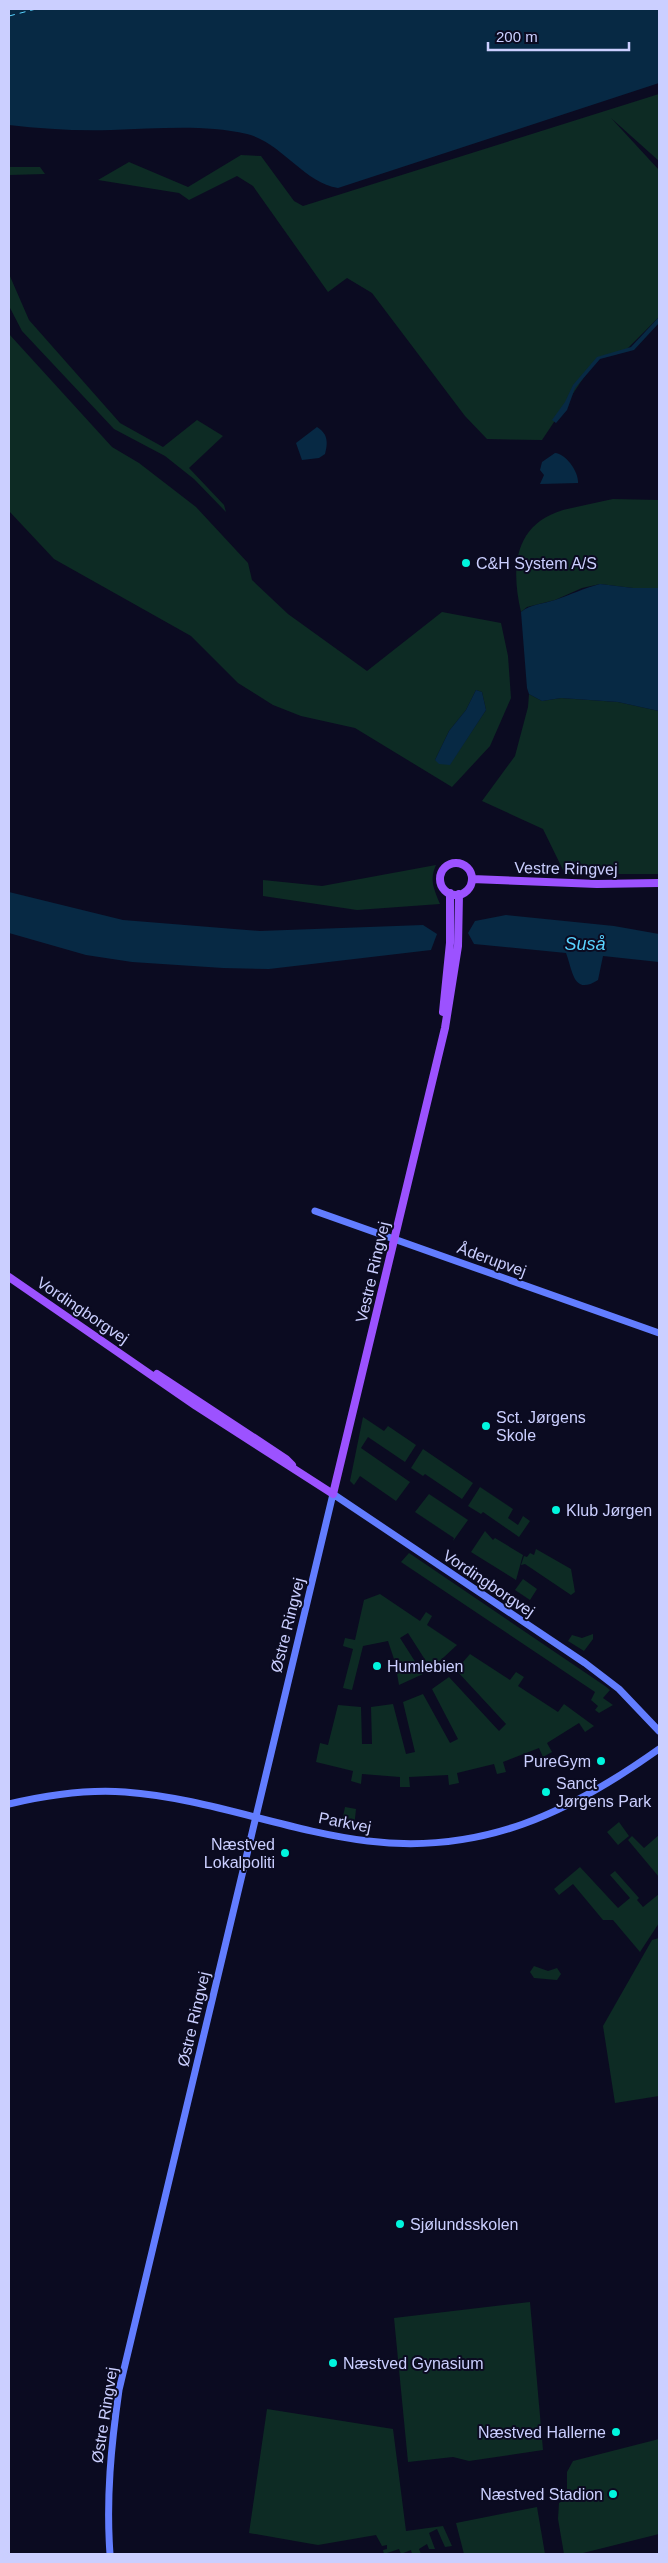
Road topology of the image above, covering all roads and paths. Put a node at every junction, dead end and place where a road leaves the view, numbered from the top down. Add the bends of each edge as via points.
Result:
1 (472, 879) junction
2 (659, 883) edge
3 (450, 893) junction
4 (459, 894) junction
5 (437, 1056) junction
6 (315, 1211) dead end
7 (394, 1240) junction
8 (9, 1277) edge
9 (659, 1333) edge
10 (333, 1494) junction
11 (659, 1731) edge
12 (659, 1749) edge
13 (9, 1804) edge
14 (255, 1818) junction
15 (110, 2554) edge

1 - 2 main road, Vestre Ringvej
1 - 3 main road via 467,867 460,863 451,864 443,870 441,881
1 - 4 main road via 467,890
3 - 4 main road
3 - 5 main road, Vestre Ringvej via 450,943
4 - 5 main road, Vestre Ringvej via 456,966
5 - 7 main road, Vestre Ringvej
6 - 7 street, Åderupvej
7 - 9 street, Åderupvej
7 - 10 main road, Vestre Ringvej
8 - 10 main road, Vordingborgvej via 286,1459
10 - 11 street, Vordingborgvej via 585,1664 619,1689
10 - 14 street, Østre Ringvej
12 - 14 street, Parkvej via 599,1790 550,1815 517,1827 464,1839 408,1844 369,1842
13 - 14 street, Parkvej via 57,1794 123,1791 177,1798
14 - 15 street, Østre Ringvej via 119,2390 108,2486

